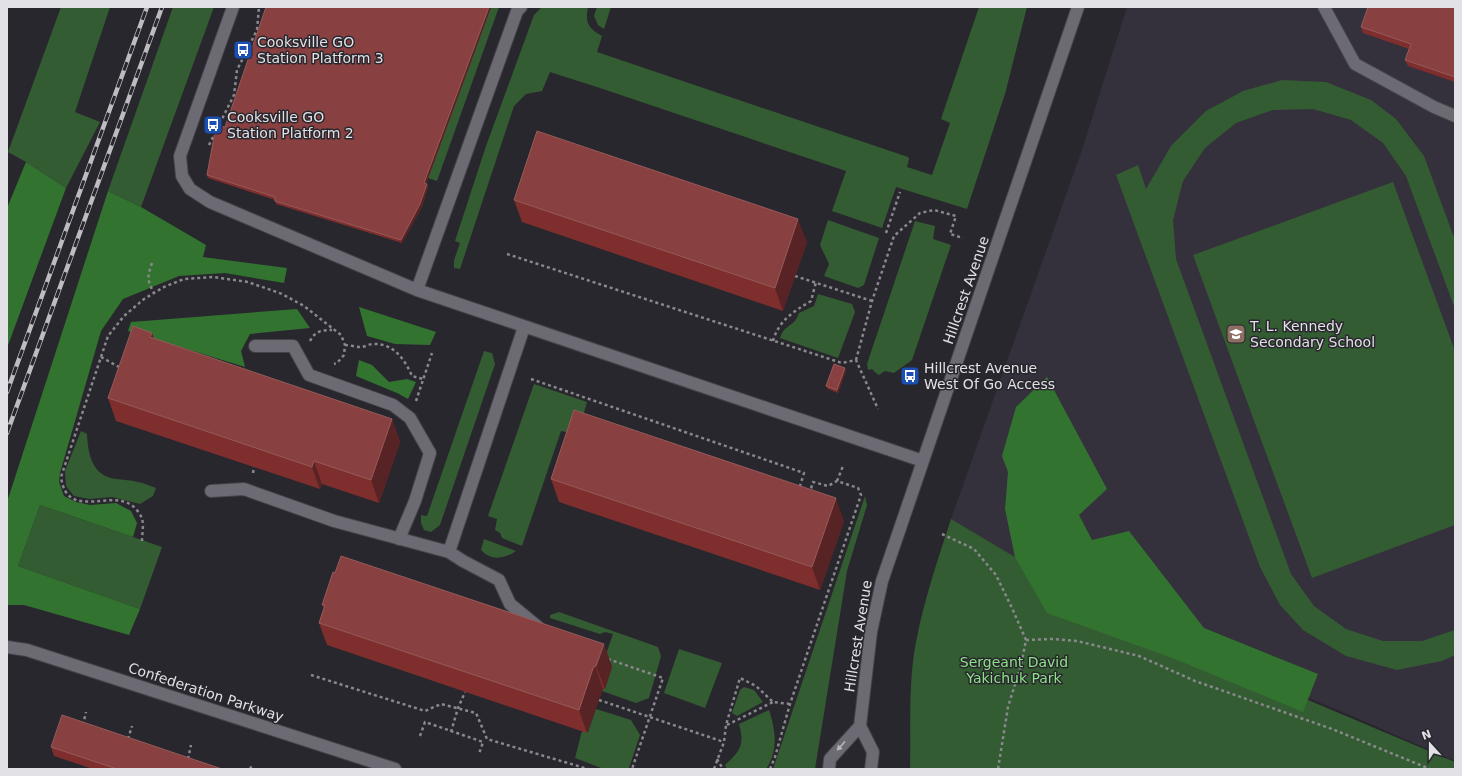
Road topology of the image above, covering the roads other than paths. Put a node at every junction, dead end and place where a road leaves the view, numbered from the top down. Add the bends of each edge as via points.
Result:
1 (234, 7) edge
2 (521, 7) edge
3 (1078, 7) edge
4 (1324, 7) edge
5 (1455, 116) edge
6 (417, 290) junction
7 (524, 327) junction
8 (254, 346) dead end
9 (923, 461) junction
10 (211, 491) dead end
11 (399, 539) junction
12 (449, 552) junction
13 (551, 631) edge
14 (7, 647) edge
15 (860, 726) junction
16 (395, 769) edge
17 (829, 769) edge
18 (871, 769) edge

1 - 6 street via 180,156 182,176 190,188 210,202
2 - 6 street via 517,11
3 - 9 street, Hillcrest Avenue
4 - 5 street via 1355,64
6 - 7 street
7 - 9 street
7 - 12 street
8 - 11 street via 293,346 309,375 393,405 410,418 430,454 415,501
9 - 15 street, Hillcrest Avenue via 882,581 871,632
10 - 11 street via 244,489 334,521
11 - 12 street
12 - 13 street via 499,580 510,604 538,627
14 - 16 street, Confederation Parkway via 27,650
15 -> 17 street via 830,759
15 - 18 street via 873,752

